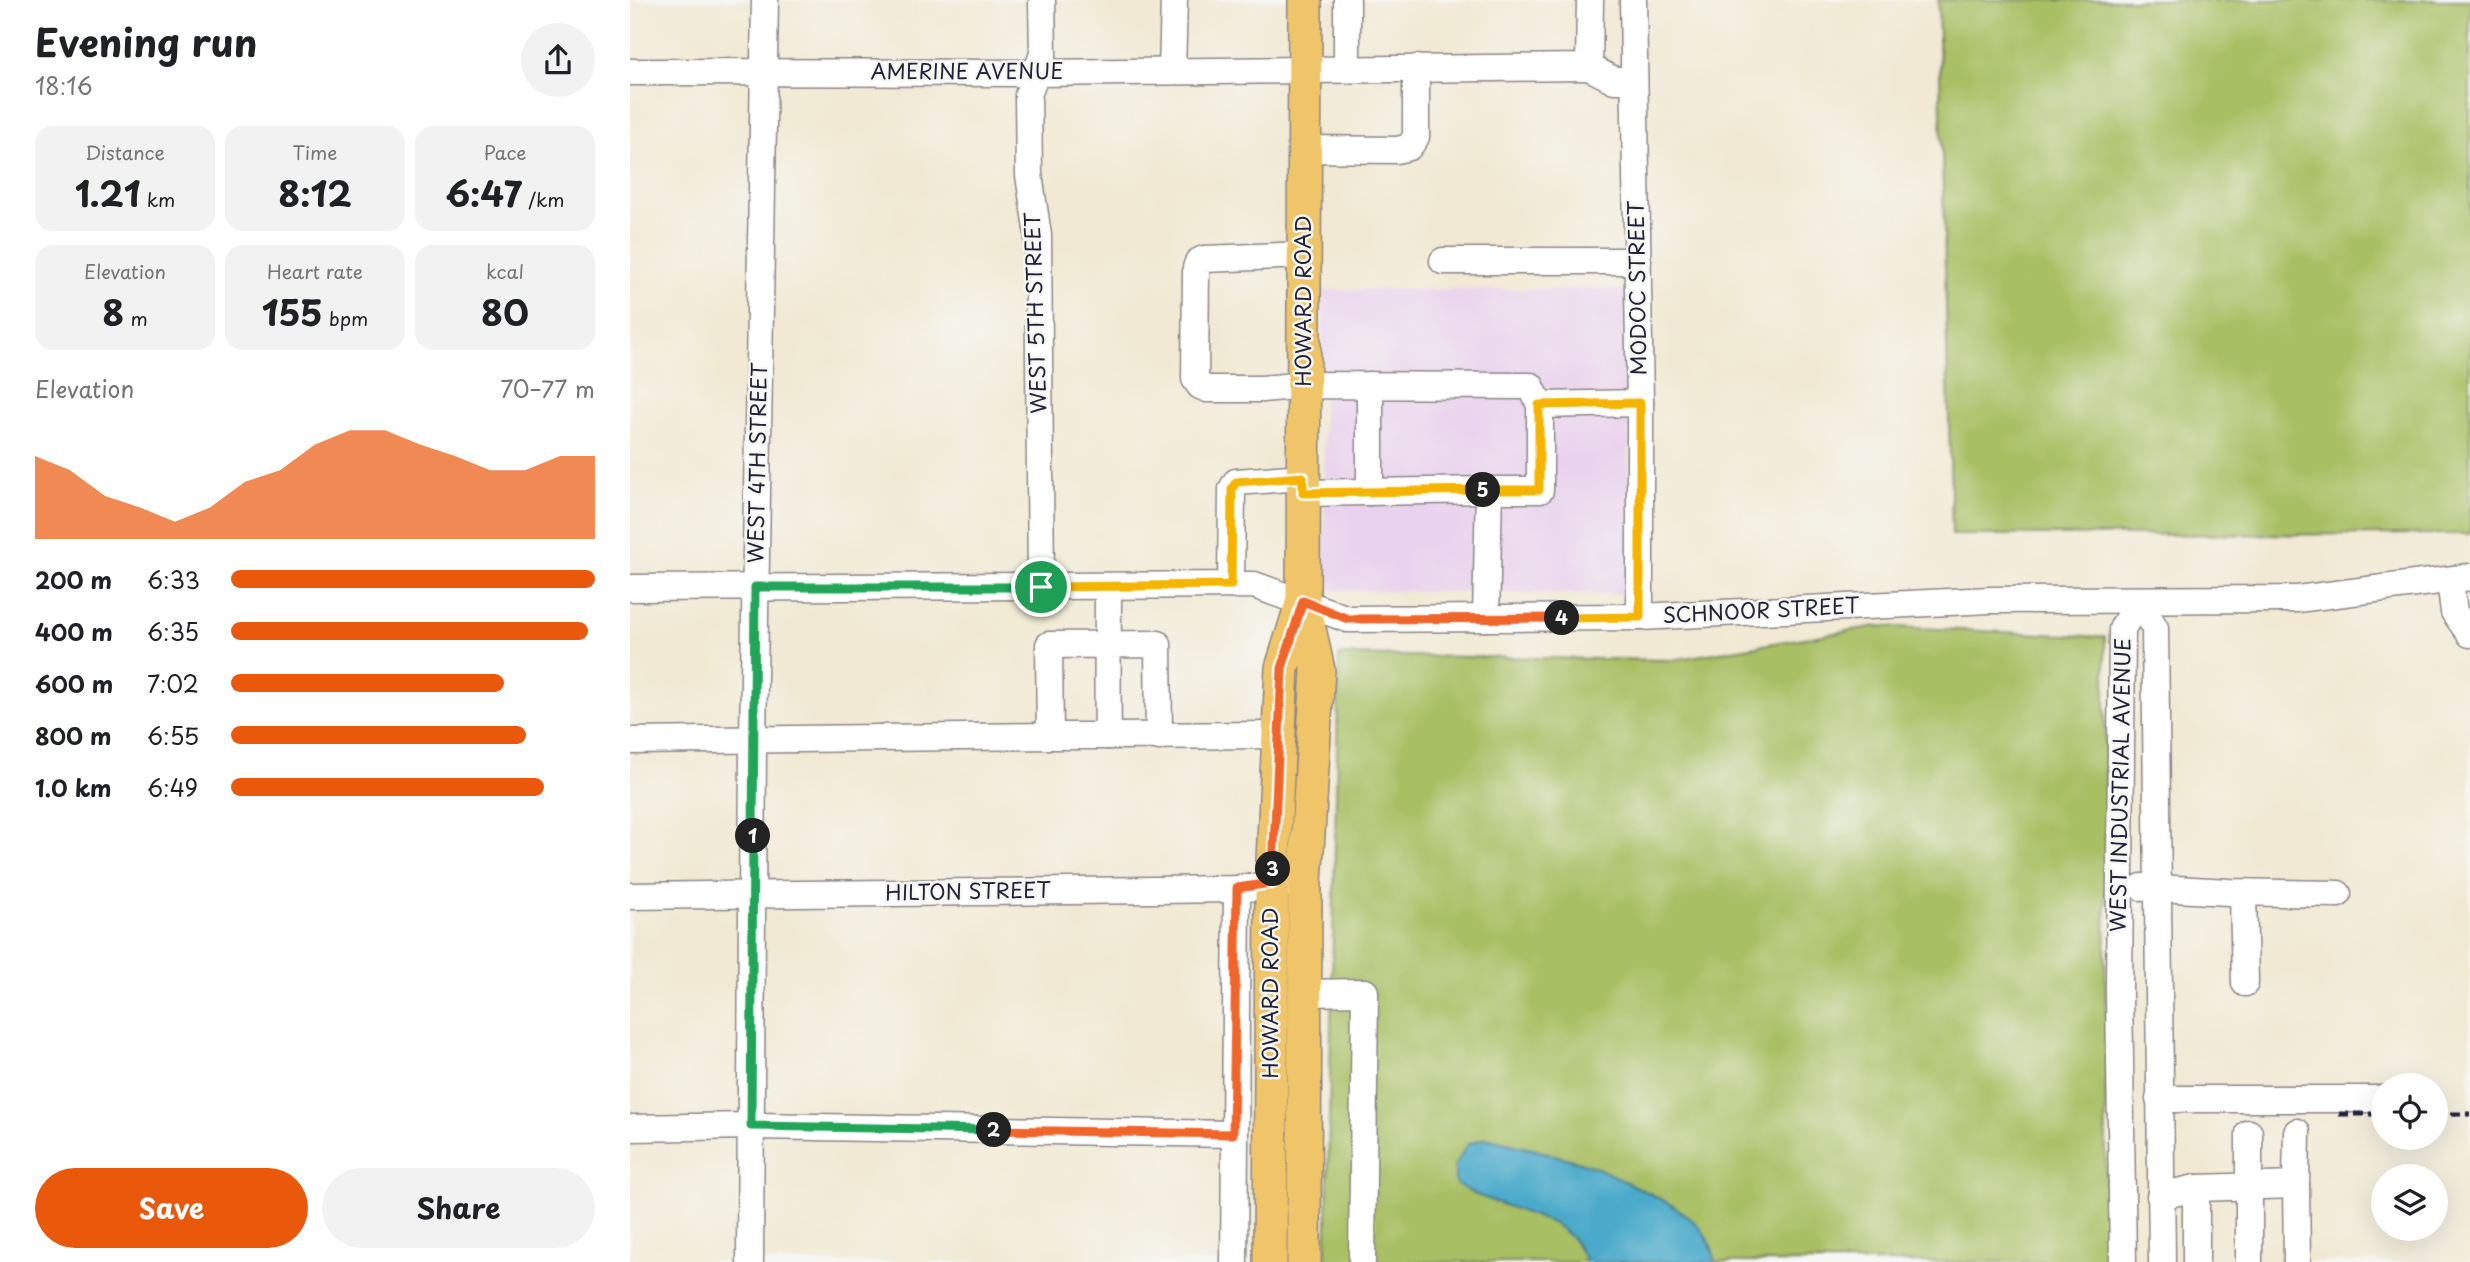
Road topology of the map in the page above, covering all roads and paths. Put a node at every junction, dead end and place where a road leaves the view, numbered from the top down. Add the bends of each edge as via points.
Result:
1 (765, 0) edge
2 (1042, 0) edge
3 (1174, 0) edge
4 (1306, 0) edge
5 (1347, 0) edge
6 (1590, 0) edge
7 (1633, 0) edge
8 (1589, 67) junction
9 (1416, 68) junction
10 (1304, 69) junction
11 (1347, 69) junction
12 (1172, 71) junction
13 (630, 72) edge
14 (765, 72) junction
15 (1036, 72) junction
16 (1634, 80) junction
17 (1305, 149) junction
18 (1304, 255) junction
19 (1443, 261) dead end
20 (1638, 261) junction
21 (1304, 385) junction
22 (1370, 385) junction
23 (1640, 403) junction
24 (1539, 405) junction
25 (1303, 485) junction
26 (1489, 490) junction
27 (1370, 492) junction
28 (2460, 579) edge
29 (1231, 585) junction
30 (1108, 586) junction
31 (630, 587) edge
32 (755, 587) junction
33 (1041, 587) junction
34 (1303, 601) junction
35 (2138, 601) junction
36 (1640, 617) junction
37 (1486, 618) junction
38 (2470, 634) edge
39 (1108, 644) junction
40 (1279, 735) junction
41 (1050, 736) junction
42 (1108, 736) junction
43 (1159, 737) junction
44 (753, 740) junction
45 (630, 741) edge
46 (1272, 883) junction
47 (1306, 883) junction
48 (2120, 885) junction
49 (1237, 888) junction
50 (2157, 888) junction
51 (2243, 893) junction
52 (2338, 894) dead end
53 (752, 895) junction
54 (630, 896) edge
55 (2245, 983) dead end
56 (1304, 993) junction
57 (2159, 1099) junction
58 (2371, 1099) edge
59 (751, 1126) junction
60 (630, 1128) edge
61 (2297, 1132) dead end
62 (2249, 1133) dead end
63 (1233, 1134) junction
64 (1270, 1170) junction
65 (2296, 1185) junction
66 (2248, 1186) junction
67 (2196, 1188) junction
68 (2160, 1196) junction
69 (750, 1262) edge
70 (1234, 1262) edge
71 (1270, 1262) edge
72 (1289, 1262) edge
73 (1304, 1262) edge
74 (1362, 1262) edge
75 (2123, 1262) edge
76 (2162, 1262) edge
77 (2196, 1262) edge
78 (2249, 1262) edge
79 (2297, 1262) edge

1 - 14 street, WEST 4TH STREET
2 - 15 street, WEST 5TH STREET via 1043,54
3 - 12 street
4 - 10 main road, HOWARD ROAD
5 - 11 street
6 - 8 street
7 - 16 street, MODOC STREET
8 - 9 street, AMERINE AVENUE
8 - 16 street via 1614,80
9 - 11 street, AMERINE AVENUE
9 - 17 street via 1416,137 1409,147
10 - 11 street, AMERINE AVENUE
10 - 12 street, AMERINE AVENUE
10 - 17 main road, HOWARD ROAD
12 - 15 street, AMERINE AVENUE
13 - 14 street, AMERINE AVENUE
14 - 15 street, AMERINE AVENUE
14 - 32 street, WEST 4TH STREET
15 - 33 street, WEST 5TH STREET via 1028,95 1029,175 1038,235
16 - 20 street, MODOC STREET
17 - 18 main road, HOWARD ROAD
18 - 21 main road, HOWARD ROAD
18 - 21 street via 1198,262 1195,379 1207,389
19 - 20 street
20 - 23 street, MODOC STREET
21 - 22 street
21 - 25 main road, HOWARD ROAD
22 - 24 street via 1531,386
22 - 27 street
23 - 24 street
23 - 36 street, MODOC STREET
24 - 26 street via 1539,490
25 - 27 street
25 - 29 street via 1236,482 1232,489
25 - 34 main road, HOWARD ROAD
26 - 27 street
26 - 37 street
28 - 35 street, SCHNOOR STREET via 2297,599
28 - 38 street via 2454,612
29 - 30 street, SCHNOOR STREET
29 - 34 street, SCHNOOR STREET via 1254,585
30 - 33 street, SCHNOOR STREET
30 - 39 street
31 - 32 street, SCHNOOR STREET
32 - 33 street, SCHNOOR STREET
32 - 44 street, WEST 4TH STREET
34 - 37 street, SCHNOOR STREET via 1348,619
34 - 40 main road, HOWARD ROAD via 1282,668
34 - 47 main road, HOWARD ROAD via 1318,670
35 - 36 street, SCHNOOR STREET via 1990,600
35 - 48 street, WEST INDUSTRIAL AVENUE via 2122,629
35 - 50 street, WEST INDUSTRIAL AVENUE via 2155,628
36 - 37 street, SCHNOOR STREET
39 - 41 street via 1049,645
39 - 42 street
39 - 43 street via 1158,644
40 - 43 street
40 - 46 main road, HOWARD ROAD
41 - 42 street
41 - 44 street
42 - 43 street
44 - 45 street
44 - 53 street, WEST 4TH STREET
46 - 47 street, HILTON STREET
46 - 49 street, HILTON STREET
46 - 64 main road, HOWARD ROAD
47 - 56 main road, HOWARD ROAD
48 - 50 street
48 - 75 street, WEST INDUSTRIAL AVENUE
49 - 53 street, HILTON STREET
49 - 63 street
50 - 51 street
50 - 57 street, WEST INDUSTRIAL AVENUE
51 - 52 street
51 - 55 street
53 - 54 street, HILTON STREET
53 - 59 street, WEST 4TH STREET
56 - 73 main road, HOWARD ROAD
56 - 74 street via 1365,992
57 - 58 street
57 - 68 street, WEST INDUSTRIAL AVENUE
59 - 60 street
59 - 63 street
59 - 69 street, WEST 4TH STREET
61 - 65 street
62 - 66 street
63 - 70 street
64 - 71 main road, HOWARD ROAD
64 - 72 main road via 1286,1215
65 - 66 street
65 - 79 street
66 - 67 street
66 - 78 street
67 - 68 street
67 - 77 street
68 - 76 street, WEST INDUSTRIAL AVENUE

